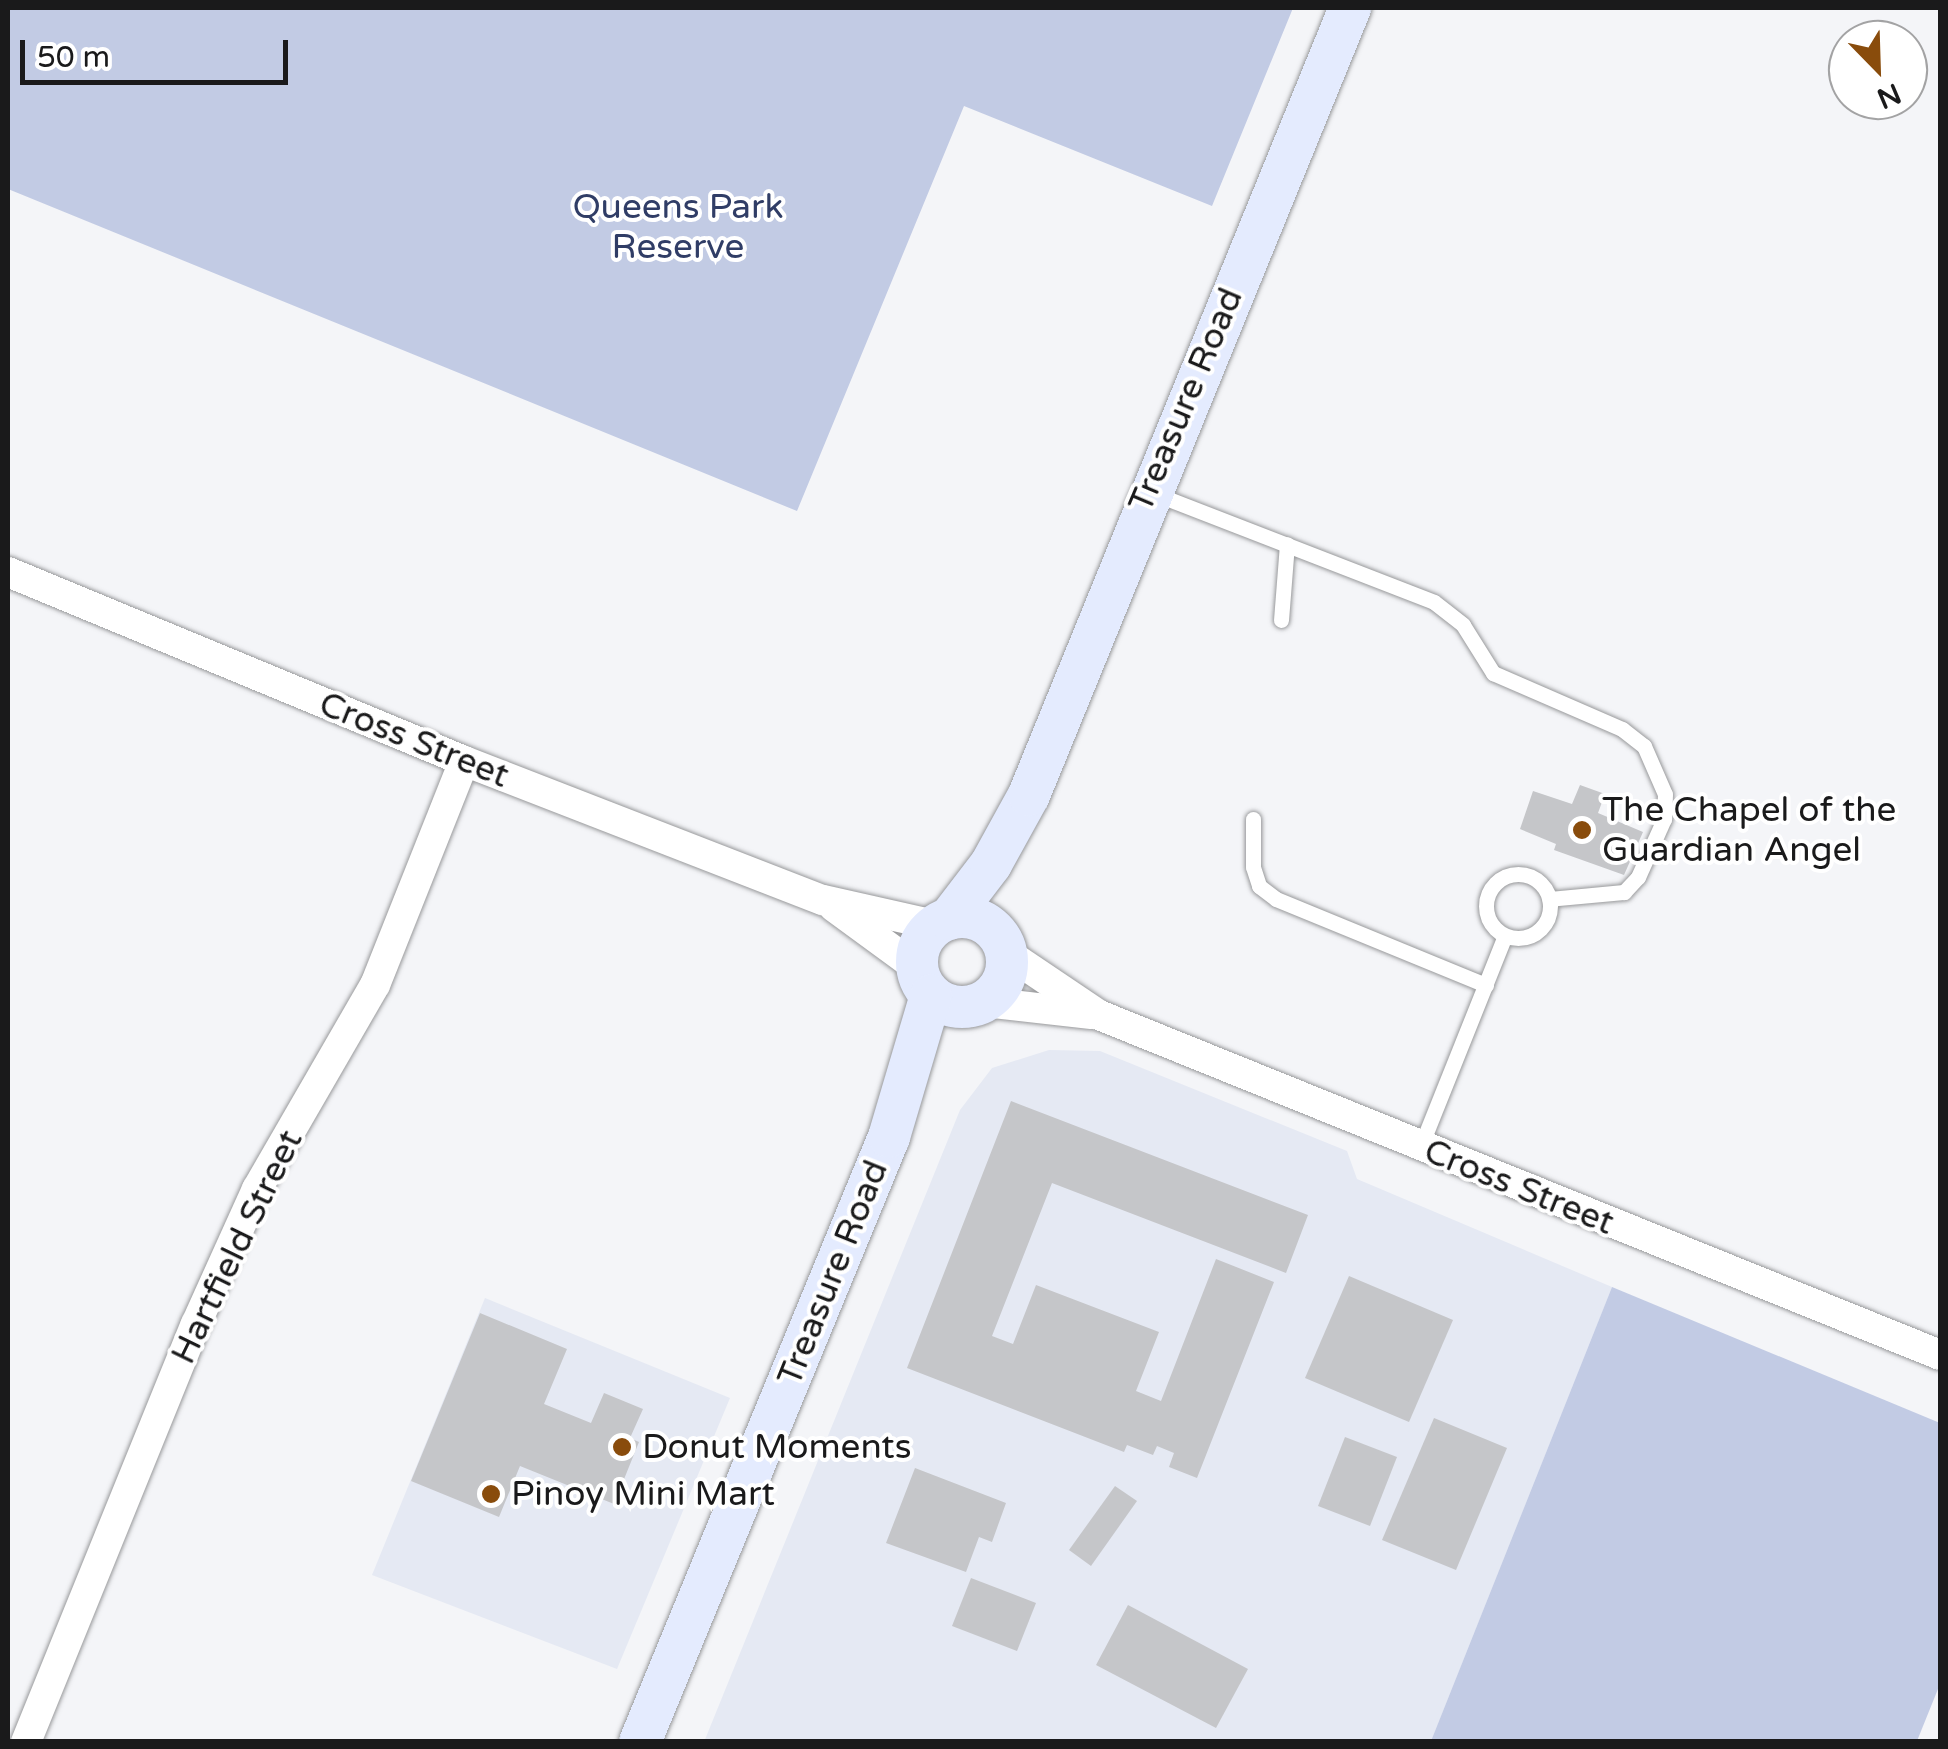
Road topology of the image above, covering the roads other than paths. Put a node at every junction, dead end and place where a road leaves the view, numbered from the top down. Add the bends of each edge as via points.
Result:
1 (1350, 8) edge
2 (1148, 491) junction
3 (1287, 544) junction
4 (8, 572) edge
5 (1281, 620) dead end
6 (464, 761) junction
7 (1029, 795) junction
8 (1253, 819) dead end
9 (1549, 899) junction
10 (824, 900) junction
11 (942, 922) junction
12 (1505, 936) junction
13 (1004, 946) junction
14 (924, 981) junction
15 (1486, 985) junction
16 (978, 1004) junction
17 (1099, 1015) junction
18 (889, 1137) junction
19 (1420, 1148) junction
20 (1940, 1355) edge
21 (26, 1742) edge
22 (640, 1742) edge

1 - 2 street, Treasure Road
2 - 3 lane
2 - 7 street, Treasure Road
3 - 5 lane
3 - 9 lane via 1434,602 1463,625 1493,673 1622,729 1644,746 1665,794 1664,818 1638,877 1624,892
4 - 6 street, Cross Street
6 - 10 street, Cross Street
6 - 21 street, Hartfield Street via 375,986 257,1190 219,1273
7 - 11 street, Treasure Road via 991,864
7 - 13 street, Treasure Road
8 - 15 lane via 1253,868 1259,886 1276,899
9 - 12 lane via 1538,931
9 - 12 lane via 1528,876 1497,882 1486,911
10 - 11 street, Cross Street
10 - 14 street, Cross Street
11 - 13 street via 970,917
11 - 14 street via 920,944
12 - 15 lane
13 - 16 street via 1007,972
13 - 17 street, Cross Street
14 - 16 street
14 - 18 street, Treasure Road
15 - 19 lane
16 - 17 street, Cross Street
16 - 18 street, Treasure Road
17 - 19 street, Cross Street
18 - 22 street, Treasure Road
19 - 20 street, Cross Street

